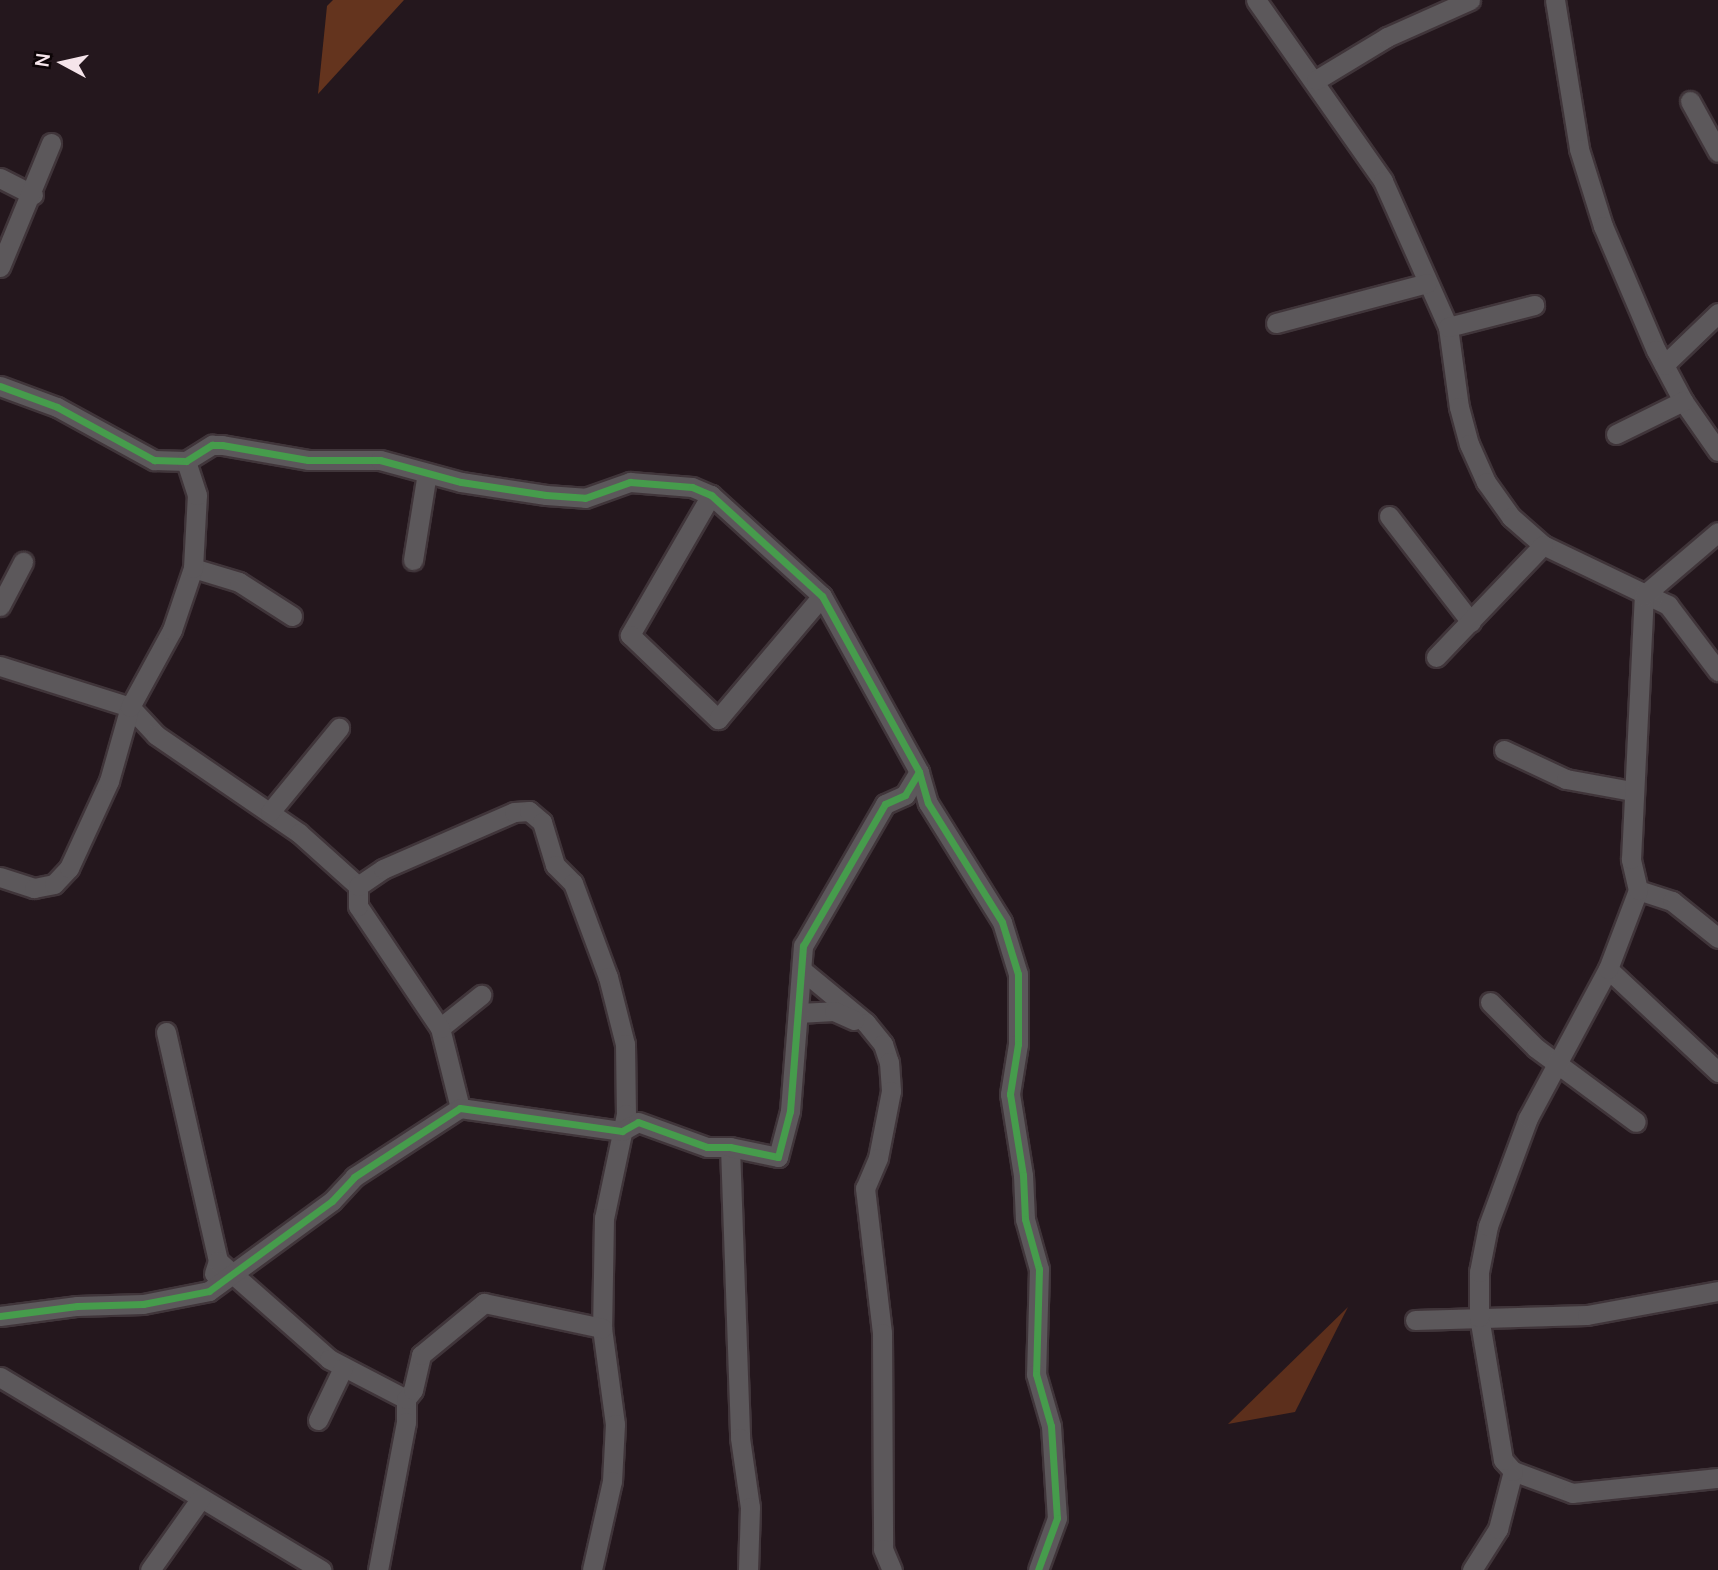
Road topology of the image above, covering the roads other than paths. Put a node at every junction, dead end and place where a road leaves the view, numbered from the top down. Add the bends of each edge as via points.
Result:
1 (1256, 0) edge
2 (1471, 0) edge
3 (1555, 0) edge
4 (1316, 80) junction
5 (1690, 101) dead end
6 (51, 144) dead end
7 (1718, 152) edge
8 (0, 178) edge
9 (33, 195) junction
10 (0, 267) edge
11 (1427, 283) junction
12 (1535, 305) dead end
13 (1718, 313) edge
14 (1276, 323) dead end
15 (1448, 327) junction
16 (1664, 365) junction
17 (0, 386) edge
18 (1683, 401) junction
19 (1616, 434) dead end
20 (1718, 451) edge
21 (186, 461) junction
22 (427, 473) junction
23 (711, 495) junction
24 (1389, 516) dead end
25 (1718, 532) edge
26 (1543, 545) junction
27 (413, 560) dead end
28 (23, 562) dead end
29 (193, 568) junction
30 (1644, 595) junction
31 (822, 596) junction
32 (0, 606) edge
33 (292, 616) dead end
34 (1471, 622) junction
35 (1436, 657) dead end
36 (0, 666) edge
37 (1718, 671) edge
38 (130, 707) junction
39 (339, 728) dead end
40 (1504, 750) dead end
41 (919, 772) junction
42 (1632, 791) junction
43 (270, 812) junction
44 (0, 877) edge
45 (358, 886) junction
46 (1638, 890) junction
47 (1718, 938) edge
48 (1608, 969) junction
49 (802, 970) junction
50 (481, 995) dead end
51 (1490, 1002) dead end
52 (798, 1013) junction
53 (868, 1025) junction
54 (440, 1028) junction
55 (166, 1032) dead end
56 (1557, 1064) junction
57 (1718, 1072) edge
58 (460, 1108) junction
59 (1636, 1122) dead end
60 (622, 1131) junction
61 (730, 1147) junction
62 (218, 1261) junction
63 (231, 1277) junction
64 (209, 1291) junction
65 (1718, 1291) edge
66 (0, 1316) edge
67 (1479, 1317) junction
68 (1415, 1320) dead end
69 (602, 1328) junction
70 (343, 1368) junction
71 (0, 1377) edge
72 (406, 1399) junction
73 (318, 1420) dead end
74 (1513, 1471) junction
75 (1718, 1478) edge
76 (201, 1498) junction
77 (150, 1570) edge
78 (321, 1570) edge
79 (378, 1570) edge
80 (592, 1570) edge
81 (748, 1570) edge
82 (892, 1570) edge
83 (1038, 1570) edge
84 (1472, 1570) edge

1 - 4 street
2 - 4 street via 1387,37
3 - 16 street via 1583,162 1603,226
4 - 11 street via 1382,181
5 - 7 street
6 - 9 street
8 - 9 street
9 - 10 street
11 - 14 street
11 - 15 street
12 - 15 street
13 - 16 street
15 - 26 street via 1469,444 1486,482 1511,517
16 - 18 street
17 - 21 street via 57,407 154,460
18 - 19 street
18 - 20 street
21 - 22 street via 212,445 222,445 307,460 380,460
21 - 29 street via 197,495
22 - 23 street via 546,495 585,498 630,482 692,487
22 - 27 street
23 - 31 street
23 - 31 street via 630,635 718,719
24 - 34 street
25 - 30 street
26 - 30 street
26 - 34 street
28 - 32 street
29 - 33 street via 239,582
29 - 38 street via 172,630
30 - 37 street via 1668,605
30 - 42 street
31 - 41 street
34 - 35 street
36 - 38 street
38 - 43 street via 156,735
38 - 44 street via 108,781 69,868 54,884 34,888
39 - 43 street
40 - 42 street via 1566,779
41 - 49 street via 905,795 885,804 805,941
41 - 83 street via 928,803 1002,922 1018,974 1018,1044 1010,1094 1025,1219 1039,1269 1036,1374 1051,1426 1057,1518
42 - 46 street via 1631,859
43 - 45 street
45 - 54 street via 358,906
45 - 60 street via 383,869 514,812 529,811 536,816 555,865 573,883 608,977 625,1044
46 - 47 street via 1672,901
46 - 48 street
48 - 56 street
48 - 57 street
49 - 52 street
49 - 53 street
50 - 54 street
51 - 56 street
52 - 53 street via 834,1011
52 - 61 street via 782,1153 773,1157
53 - 82 street via 889,1062 891,1091 878,1158 865,1188 882,1334 883,1549
54 - 58 street
55 - 62 street
56 - 59 street
56 - 67 street via 1528,1118 1488,1226 1479,1272
58 - 60 street
58 - 63 street via 354,1177 332,1201
60 - 61 street via 638,1122 707,1147
60 - 69 street via 604,1218
61 - 81 street via 740,1437 750,1507
62 - 63 street
62 - 64 street
63 - 64 street
63 - 70 street
64 - 66 street via 143,1304 77,1306
65 - 67 street via 1587,1315
67 - 68 street
67 - 74 street via 1503,1460
69 - 72 street via 484,1303 421,1355 416,1381
69 - 80 street via 615,1424 612,1481
70 - 72 street
70 - 73 street
71 - 76 street
72 - 79 street via 406,1422
74 - 75 street via 1572,1493
74 - 84 street via 1498,1529
76 - 77 street
76 - 78 street

